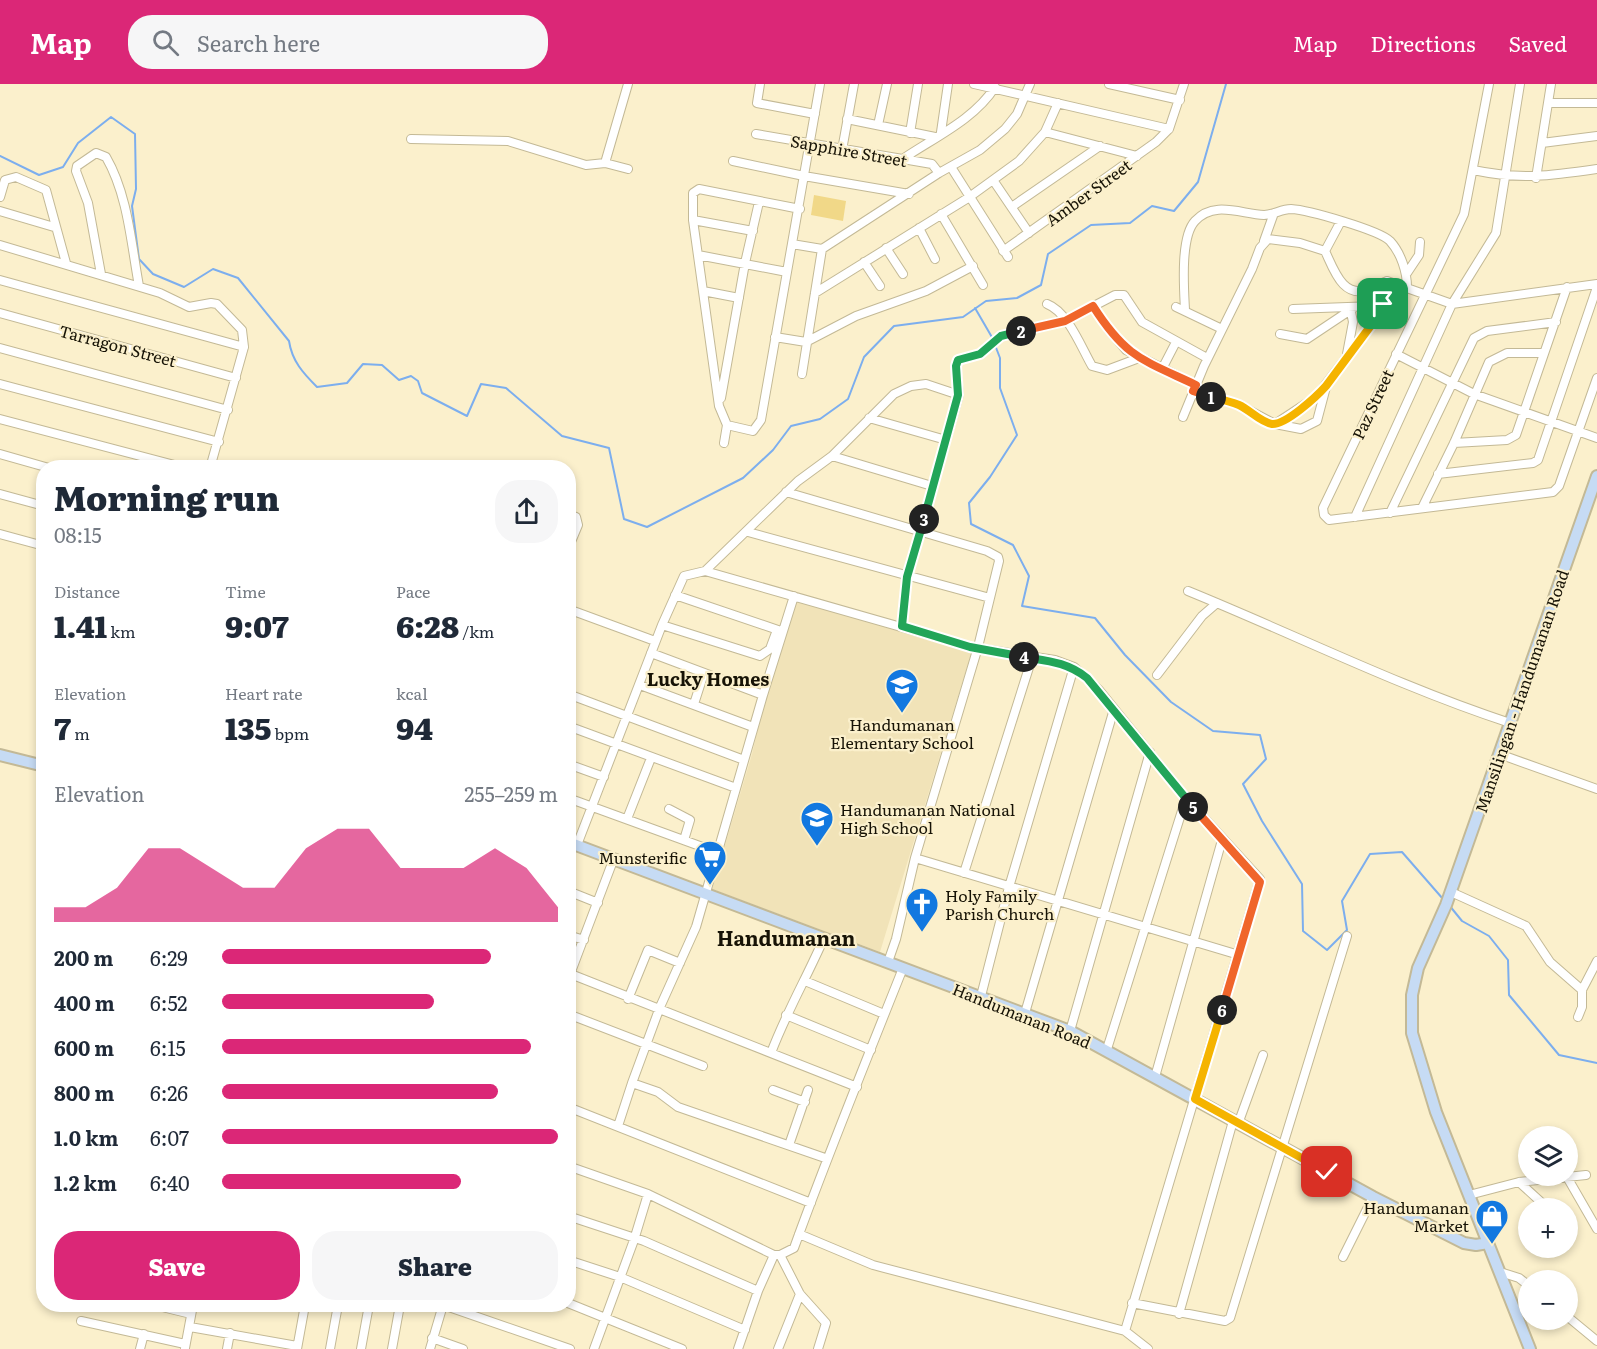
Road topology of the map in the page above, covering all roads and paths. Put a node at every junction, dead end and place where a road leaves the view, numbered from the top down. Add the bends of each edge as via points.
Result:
1 (628, 84) edge
2 (760, 84) edge
3 (820, 84) edge
4 (854, 84) edge
5 (887, 84) edge
6 (918, 84) edge
7 (948, 84) edge
8 (974, 84) edge
9 (1030, 84) edge
10 (1109, 84) edge
11 (1184, 84) edge
12 (1489, 84) edge
13 (1520, 84) edge
14 (1551, 84) edge
15 (995, 87) junction
16 (1025, 94) junction
17 (1180, 100) junction
18 (1058, 103) junction
19 (1549, 103) junction
20 (1597, 104) edge
21 (814, 114) junction
22 (847, 119) junction
23 (878, 125) junction
24 (1169, 129) junction
25 (1045, 132) junction
26 (910, 133) junction
27 (756, 134) dead end
28 (938, 135) junction
29 (1597, 136) edge
30 (411, 139) dead end
31 (810, 143) junction
32 (1542, 143) junction
33 (1100, 146) junction
34 (842, 150) junction
35 (1137, 156) junction
36 (901, 160) junction
37 (733, 161) dead end
38 (605, 164) junction
39 (951, 166) junction
40 (1597, 169) edge
41 (628, 170) dead end
42 (1473, 170) junction
43 (939, 172) junction
44 (804, 176) junction
45 (1504, 176) junction
46 (1536, 178) junction
47 (993, 180) junction
48 (909, 194) junction
49 (0, 197) edge
50 (968, 198) junction
51 (759, 202) junction
52 (1013, 206) junction
53 (800, 209) junction
54 (0, 211) edge
55 (1274, 213) junction
56 (941, 214) junction
57 (693, 220) junction
58 (1341, 221) junction
59 (54, 227) junction
60 (919, 228) junction
61 (753, 231) junction
62 (1029, 233) junction
63 (1264, 242) junction
64 (1420, 242) dead end
65 (792, 244) junction
66 (0, 246) edge
67 (886, 248) junction
68 (822, 249) junction
69 (1325, 251) junction
70 (698, 255) junction
71 (935, 259) dead end
72 (864, 262) junction
73 (66, 263) junction
74 (745, 263) junction
75 (973, 266) junction
76 (787, 272) junction
77 (1407, 273) junction
78 (101, 274) junction
79 (903, 274) dead end
80 (0, 280) edge
81 (983, 285) dead end
82 (1597, 285) edge
83 (139, 286) junction
84 (880, 286) dead end
85 (1403, 286) junction
86 (1567, 287) junction
87 (704, 291) junction
88 (815, 293) junction
89 (1427, 295) junction
90 (739, 298) junction
91 (1047, 304) dead end
92 (1383, 304) junction
93 (1452, 304) junction
94 (1093, 306) junction
95 (1176, 307) dead end
96 (1293, 309) dead end
97 (1353, 309) junction
98 (1185, 310) junction
99 (0, 313) edge
100 (1065, 321) junction
101 (1556, 322) junction
102 (1222, 329) junction
103 (1280, 334) dead end
104 (775, 337) junction
105 (806, 342) junction
106 (1176, 342) junction
107 (244, 347) junction
108 (0, 348) edge
109 (1542, 352) junction
110 (1396, 354) junction
111 (1346, 357) junction
112 (1139, 358) junction
113 (1207, 358) junction
114 (1424, 368) junction
115 (1162, 369) junction
116 (802, 374) dead end
117 (236, 378) junction
118 (1597, 378) edge
119 (1451, 383) junction
120 (0, 384) edge
121 (1326, 386) junction
122 (1194, 388) junction
123 (1474, 394) junction
124 (958, 395) junction
125 (719, 405) junction
126 (228, 410) junction
127 (1525, 410) junction
128 (1183, 417) dead end
129 (869, 418) junction
130 (0, 419) edge
131 (1552, 421) junction
132 (727, 424) junction
133 (1275, 424) junction
134 (1579, 432) junction
135 (1597, 438) edge
136 (945, 440) junction
137 (219, 442) junction
138 (724, 443) dead end
139 (1454, 443) junction
140 (0, 454) edge
141 (832, 456) junction
142 (156, 460) edge
143 (213, 460) edge
144 (36, 464) edge
145 (1438, 474) junction
146 (1597, 476) edge
147 (932, 486) junction
148 (786, 492) junction
149 (0, 494) edge
150 (36, 504) edge
151 (1422, 508) junction
152 (1390, 513) junction
153 (1354, 517) junction
154 (748, 532) junction
155 (0, 534) edge
156 (920, 534) junction
157 (36, 544) edge
158 (705, 571) junction
159 (907, 577) junction
160 (1188, 591) dead end
161 (675, 595) junction
162 (794, 596) junction
163 (990, 598) junction
164 (1217, 603) junction
165 (576, 612) edge
166 (662, 625) junction
167 (902, 626) junction
168 (780, 631) junction
169 (655, 641) junction
170 (978, 647) junction
171 (651, 652) junction
172 (1032, 658) junction
173 (1074, 667) junction
174 (704, 673) junction
175 (1156, 675) dead end
176 (640, 685) junction
177 (763, 695) junction
178 (576, 697) edge
179 (694, 704) junction
180 (1114, 709) junction
181 (628, 715) junction
182 (1510, 723) junction
183 (753, 727) junction
184 (576, 729) edge
185 (617, 744) junction
186 (1150, 752) junction
187 (1499, 754) junction
188 (0, 755) edge
189 (651, 758) junction
190 (744, 760) junction
191 (36, 764) edge
192 (576, 767) edge
193 (604, 777) junction
194 (736, 789) junction
195 (1597, 789) edge
196 (1186, 798) junction
197 (576, 801) edge
198 (592, 806) junction
199 (669, 809) dead end
200 (627, 819) junction
201 (576, 837) edge
202 (684, 840) junction
203 (1222, 840) junction
204 (576, 844) edge
205 (719, 853) junction
206 (614, 858) junction
207 (915, 858) junction
208 (964, 873) junction
209 (1009, 887) junction
210 (1450, 893) junction
211 (576, 894) edge
212 (707, 894) junction
213 (1059, 902) junction
214 (598, 903) junction
215 (1105, 914) junction
216 (1146, 925) junction
217 (1347, 936) dead end
218 (576, 938) edge
219 (824, 938) junction
220 (584, 940) junction
221 (1195, 942) junction
222 (1239, 955) junction
223 (576, 959) edge
224 (888, 962) junction
225 (1597, 962) edge
226 (680, 963) junction
227 (903, 968) junction
228 (576, 978) edge
229 (805, 981) junction
230 (1582, 990) junction
231 (981, 996) junction
232 (628, 999) junction
233 (660, 1007) junction
234 (1025, 1013) junction
235 (884, 1014) junction
236 (786, 1015) junction
237 (576, 1017) edge
238 (1578, 1017) dead end
239 (1070, 1030) junction
240 (646, 1043) junction
241 (1107, 1049) junction
242 (871, 1050) junction
243 (771, 1053) junction
244 (1263, 1055) dead end
245 (703, 1066) dead end
246 (1155, 1077) junction
247 (632, 1083) junction
248 (857, 1087) junction
249 (773, 1090) dead end
250 (808, 1090) dead end
251 (1195, 1099) junction
252 (805, 1102) junction
253 (576, 1110) edge
254 (1236, 1123) junction
255 (618, 1126) junction
256 (789, 1145) junction
257 (1282, 1148) junction
258 (825, 1158) junction
259 (576, 1169) edge
260 (1586, 1175) dead end
261 (1578, 1176) edge
262 (1518, 1182) edge
263 (1523, 1186) edge
264 (1572, 1186) edge
265 (648, 1194) junction
266 (1469, 1195) junction
267 (1373, 1197) junction
268 (1537, 1198) edge
269 (810, 1203) junction
270 (576, 1219) edge
271 (1597, 1229) edge
272 (799, 1234) junction
273 (634, 1240) junction
274 (1488, 1243) junction
275 (777, 1255) junction
276 (1343, 1257) dead end
277 (576, 1263) edge
278 (1500, 1272) junction
279 (620, 1277) junction
280 (1518, 1278) edge
281 (758, 1291) junction
282 (800, 1294) junction
283 (1132, 1303) junction
284 (576, 1306) edge
285 (183, 1312) edge
286 (304, 1312) edge
287 (337, 1312) edge
288 (368, 1312) edge
289 (399, 1312) edge
290 (441, 1312) edge
291 (463, 1312) edge
292 (191, 1314) joint
293 (1179, 1314) junction
294 (606, 1316) junction
295 (81, 1321) dead end
296 (1578, 1325) edge
297 (190, 1327) junction
298 (745, 1330) junction
299 (1125, 1331) junction
300 (230, 1333) junction
301 (144, 1334) junction
302 (432, 1338) junction
303 (1597, 1341) edge
304 (185, 1347) edge
305 (297, 1348) edge
306 (140, 1349) edge
307 (227, 1349) edge
308 (330, 1349) edge
309 (361, 1349) edge
310 (392, 1349) edge
311 (430, 1349) edge
312 (463, 1349) edge
313 (570, 1349) edge
314 (594, 1349) edge
315 (681, 1349) edge
316 (738, 1349) edge
317 (778, 1349) edge
318 (818, 1349) edge
319 (1148, 1349) edge
320 (1530, 1349) edge

1 - 38 street
2 - 21 street via 757,103
3 - 21 street
4 - 22 street
5 - 23 street
6 - 26 street
7 - 28 street
8 - 15 street
9 - 16 street
10 - 17 street
11 - 17 street
12 - 42 street, Paz Street
13 - 45 street
14 - 19 street
15 - 16 street
15 - 28 street via 979,107
16 - 18 street
16 - 39 street via 1005,129 980,150
17 - 24 street
18 - 24 street
18 - 25 street
19 - 20 street
19 - 32 street
21 - 31 street
22 - 23 street
22 - 34 street
23 - 26 street
24 - 35 street, Amber Street
25 - 33 street
25 - 47 street via 1019,162
26 - 28 street
27 - 31 street, Sapphire Street
28 - 36 street
29 - 32 street
30 - 38 street via 507,141 578,163
31 - 34 street, Sapphire Street
31 - 44 street
32 - 46 street
33 - 35 street
33 - 52 street
34 - 36 street, Sapphire Street
35 - 62 street, Amber Street
36 - 43 street, Sapphire Street via 932,164
37 - 44 street
38 - 41 street
39 - 43 street
39 - 50 street
40 - 46 street
42 - 45 street
42 - 89 street, Paz Street via 1464,214
43 - 48 street
44 - 48 street
44 - 53 street
45 - 46 street
45 - 93 street via 1496,233
47 - 50 street
47 - 52 street
48 - 68 street
49 - 59 street via 5,180 16,177 46,190
50 - 56 street
50 - 62 street, Amber Street via 1006,254
51 - 53 street
51 - 57 street via 699,189 691,199
51 - 61 street
52 - 62 street
53 - 65 street
54 - 59 street
55 - 58 street via 1293,209
55 - 63 street
55 - 98 street via 1214,209 1195,221 1186,251
56 - 60 street
56 - 75 street
57 - 61 street
57 - 70 street
58 - 69 street
58 - 77 street via 1378,233 1390,242
59 - 73 street
60 - 67 street
60 - 71 street
61 - 74 street
63 - 69 street via 1279,239
63 - 102 street
64 - 77 street via 1419,255
65 - 68 street
65 - 76 street
66 - 73 street
67 - 72 street
67 - 79 street
68 - 88 street
69 - 85 street via 1342,285 1349,290 1369,290 1384,281
70 - 74 street
70 - 87 street
72 - 84 street
72 - 88 street
73 - 78 street
74 - 76 street
74 - 90 street
75 - 81 street
75 - 105 street via 926,291 856,316
76 - 104 street
77 - 85 street
78 - 83 street
78 - 83 street via 88,203 76,171 77,166 96,153 106,157 112,167 124,203
80 - 107 street
82 - 86 street
82 - 131 street
83 - 107 street via 189,307 217,304 242,330
85 - 89 street
85 - 92 street
86 - 93 street
86 - 101 street
87 - 90 street
87 - 125 street
88 - 105 street
89 - 93 street
89 - 110 street, Paz Street
90 - 125 street
91 - 100 street via 1054,306
92 - 97 street
92 - 111 street
93 - 114 street
94 - 100 street
94 - 106 street via 1115,295 1124,295 1143,322
94 - 112 street via 1117,341
95 - 98 street
96 - 97 street
97 - 103 street via 1307,339
97 - 111 street
98 - 102 street
99 - 117 street, Tarragon Street
100 - 112 street via 1092,366 1099,370 1121,367
100 - 124 street via 1001,336 980,354 958,360
101 - 109 street
101 - 119 street via 1487,331 1474,338
102 - 113 street
104 - 105 street
104 - 132 street via 758,428 753,431
105 - 116 street
106 - 113 street
106 - 115 street
107 - 117 street
108 - 126 street
109 - 123 street via 1507,353 1489,362
109 - 127 street
110 - 114 street
110 - 153 street, Paz Street via 1323,508 1329,520
111 - 121 street
112 - 115 street
113 - 122 street
114 - 119 street
114 - 153 street
115 - 122 street
117 - 126 street
118 - 134 street
119 - 123 street
119 - 152 street
120 - 137 street
121 - 133 street via 1300,410
121 - 133 street via 1317,421 1301,429
122 - 128 street
122 - 133 street
123 - 127 street
123 - 139 street
124 - 129 street via 926,384 911,386 894,394
124 - 136 street
125 - 132 street
126 - 137 street
127 - 131 street
127 - 139 street via 1512,438
129 - 136 street
129 - 141 street
130 - 142 street
131 - 134 street
131 - 145 street via 1541,454 1533,464
132 - 138 street
134 - 135 street
134 - 151 street via 1559,486 1553,492
136 - 147 street
137 - 143 street
139 - 145 street
140 - 144 street
141 - 147 street
141 - 148 street
145 - 151 street
146 - 182 street, Mansilingan - Handumanan Road
147 - 156 street
148 - 154 street
148 - 156 street
149 - 150 street
151 - 152 street
152 - 153 street
154 - 158 street
154 - 159 street
155 - 157 street
156 - 159 street
156 - 163 street via 998,557 1000,568
158 - 161 street via 684,576
158 - 162 street
159 - 163 street
159 - 167 street
160 - 164 street
161 - 166 street
161 - 168 street
162 - 167 street
162 - 168 street
163 - 170 street
164 - 175 street via 1202,616
164 - 182 street via 1399,684
165 - 169 street
166 - 168 street via 760,656
166 - 169 street
167 - 170 street
168 - 177 street
169 - 171 street
170 - 172 street
170 - 207 street
171 - 174 street
171 - 176 street
172 - 173 street
172 - 208 street
173 - 180 street
173 - 209 street
174 - 177 street
174 - 179 street
176 - 179 street
176 - 181 street
177 - 183 street
178 - 181 street
179 - 183 street
180 - 186 street
180 - 213 street
181 - 185 street
181 - 190 street
182 - 187 street, Mansilingan - Handumanan Road
183 - 190 street
184 - 185 street
185 - 189 street
185 - 193 street
186 - 196 street
186 - 215 street
187 - 195 street
187 - 210 street, Mansilingan - Handumanan Road
188 - 191 street
189 - 194 street
189 - 200 street
190 - 194 street
192 - 193 street
193 - 198 street
194 - 205 street
196 - 203 street
196 - 216 street
197 - 198 street
198 - 200 street
198 - 201 street
199 - 202 street via 690,820
200 - 202 street
202 - 205 street
203 - 221 street
203 - 222 street via 1260,882
204 - 206 street, Handumanan Road
205 - 212 street
206 - 212 street, Handumanan Road
206 - 214 street
207 - 208 street
207 - 224 street
208 - 209 street
209 - 213 street
209 - 231 street
210 - 230 street via 1526,926 1550,962
210 - 266 street, Mansilingan - Handumanan Road via 1418,968 1412,995 1412,1033 1436,1112
211 - 214 street
212 - 219 street, Handumanan Road
212 - 226 street
213 - 215 street
213 - 234 street
214 - 220 street
215 - 216 street
215 - 239 street
216 - 221 street
216 - 241 street
217 - 257 street
218 - 220 street
219 - 224 street, Handumanan Road
219 - 229 street
220 - 223 street
221 - 222 street
221 - 246 street
222 - 251 street
224 - 227 street, Handumanan Road
225 - 230 street
226 - 232 street via 648,950
226 - 233 street
227 - 231 street, Handumanan Road
227 - 235 street
228 - 232 street
229 - 235 street
229 - 236 street
230 - 238 street
231 - 234 street, Handumanan Road
232 - 233 street
233 - 240 street
233 - 243 street
234 - 239 street, Handumanan Road
235 - 242 street
236 - 242 street
236 - 243 street
237 - 240 street
239 - 241 street, Handumanan Road
240 - 245 street
240 - 247 street
241 - 246 street, Handumanan Road
242 - 248 street
243 - 248 street
244 - 254 street
246 - 251 street, Handumanan Road
247 - 255 street
247 - 256 street via 658,1092 678,1107
248 - 258 street
249 - 252 street
250 - 252 street
251 - 254 street, Handumanan Road
251 - 283 street
252 - 256 street
253 - 255 street
254 - 257 street, Handumanan Road
254 - 293 street
255 - 269 street
256 - 258 street
257 - 267 street, Handumanan Road
257 - 293 street via 1230,1318 1225,1321
258 - 269 street
259 - 265 street
260 - 261 street
262 - 266 street
263 - 268 street
264 - 271 street
265 - 273 street
265 - 275 street
266 - 274 street, Mansilingan - Handumanan Road
267 - 274 street, Handumanan Road via 1464,1243
267 - 276 street
269 - 272 street
270 - 273 street
272 - 275 street via 794,1248
272 - 299 street via 873,1264
273 - 279 street
273 - 281 street
274 - 278 street, Mansilingan - Handumanan Road
275 - 281 street
275 - 282 street
277 - 279 street
278 - 280 street
278 - 320 street, Mansilingan - Handumanan Road
279 - 294 street
279 - 298 street
281 - 298 street
282 - 317 street
282 - 318 street via 826,1323
283 - 293 street
283 - 299 street
284 - 294 street
285 - 292 street
286 - 305 street
287 - 308 street
288 - 309 street
289 - 310 street
290 - 302 street
291 - 313 street
292 - 297 street
294 - 314 street
294 - 315 street
295 - 301 street
296 - 303 street
297 - 300 street
297 - 304 street
298 - 316 street
299 - 319 street
300 - 305 street
300 - 307 street
301 - 304 street
301 - 306 street
302 - 311 street
302 - 312 street

